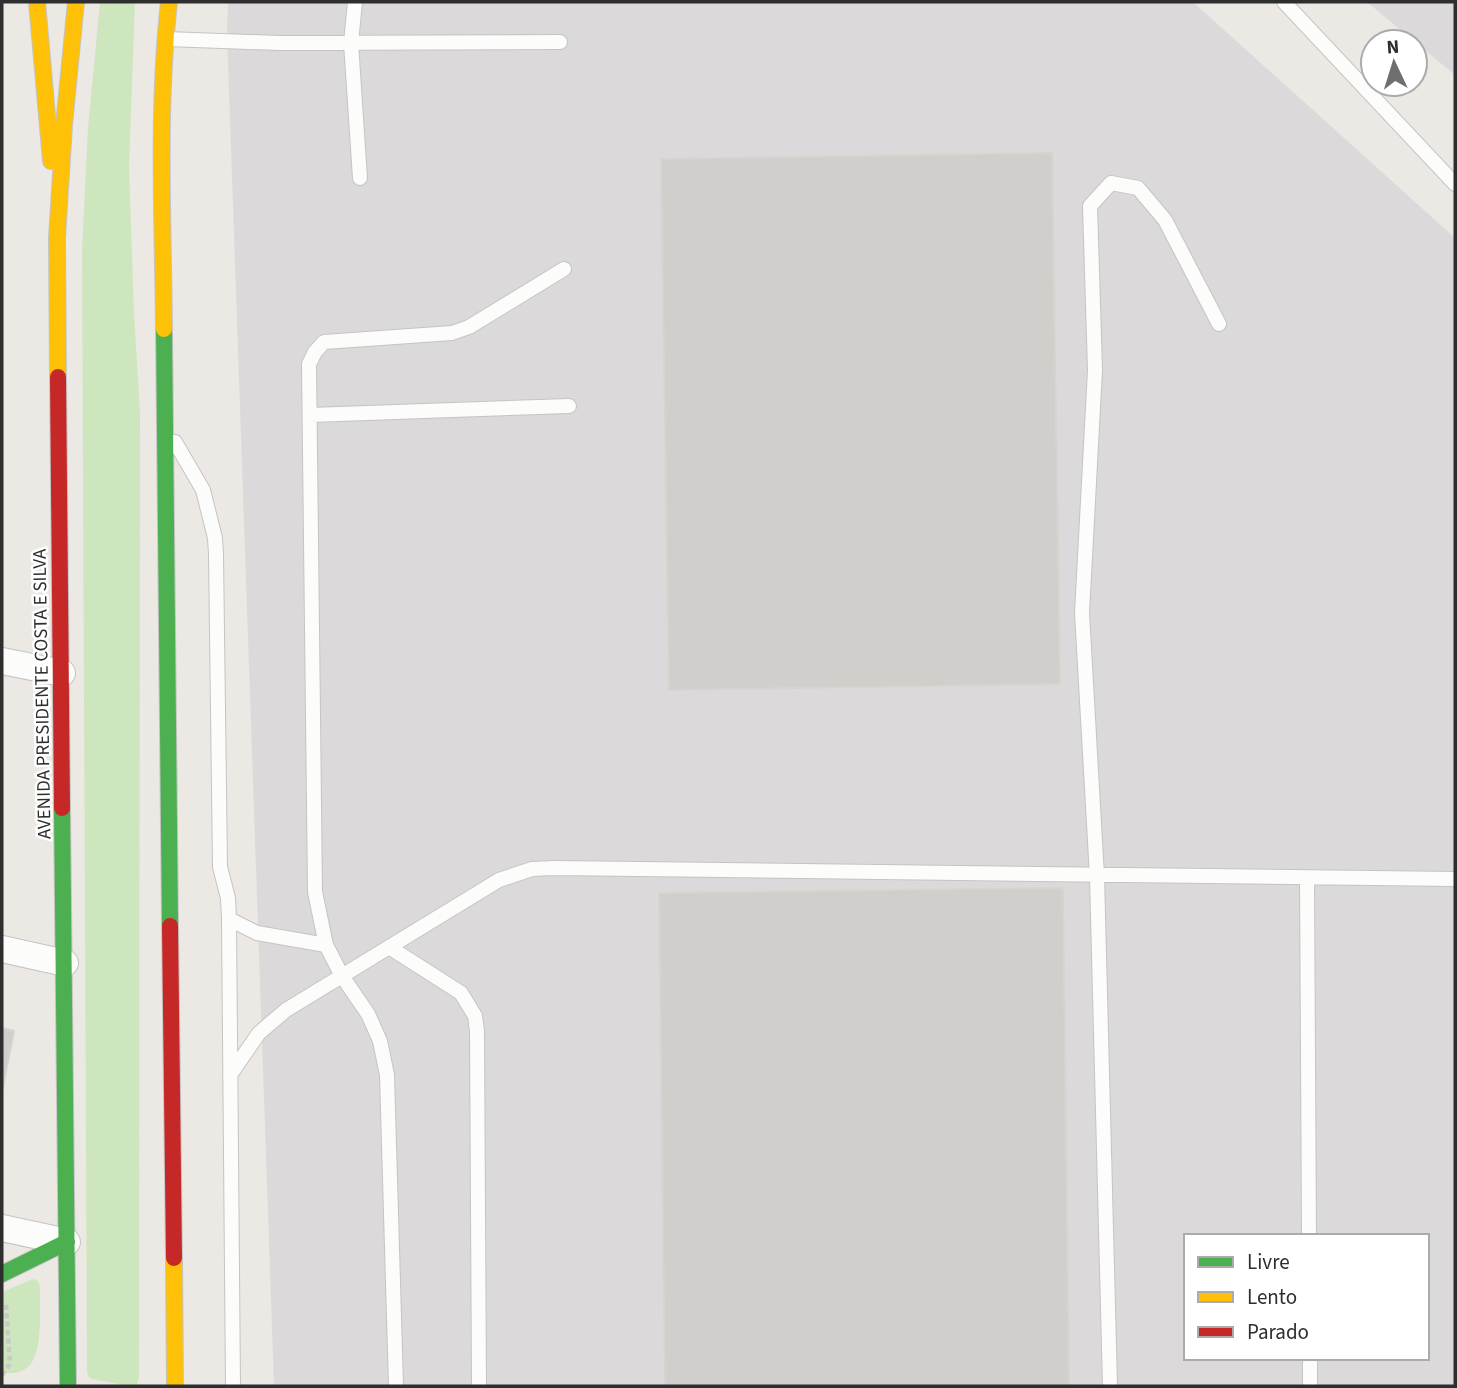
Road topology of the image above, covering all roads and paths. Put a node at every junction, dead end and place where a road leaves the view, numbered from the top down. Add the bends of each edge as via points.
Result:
1 (37, 2) edge
2 (76, 2) edge
3 (169, 2) edge
4 (355, 2) edge
5 (1284, 2) edge
6 (165, 39) junction
7 (560, 42) dead end
8 (351, 43) junction
9 (360, 178) dead end
10 (1455, 184) edge
11 (57, 238) junction
12 (565, 269) dead end
13 (1219, 324) dead end
14 (569, 405) dead end
15 (310, 415) junction
16 (167, 429) junction
17 (2, 660) edge
18 (62, 673) junction
19 (1097, 876) junction
20 (1307, 877) junction
21 (1455, 879) edge
22 (229, 919) junction
23 (326, 945) junction
24 (389, 947) junction
25 (2, 949) edge
26 (65, 963) junction
27 (342, 976) junction
28 (230, 1075) junction
29 (2, 1228) edge
30 (1309, 1234) edge
31 (67, 1242) junction
32 (2, 1274) edge
33 (5, 1300) dead end
34 (1310, 1360) edge
35 (2, 1375) edge
36 (68, 1386) edge
37 (175, 1386) edge
38 (233, 1386) edge
39 (396, 1386) edge
40 (479, 1386) edge
41 (1110, 1386) edge
42 (1310, 1386) edge

1 - 11 main road
2 - 11 main road, AVENIDA PRESIDENTE COSTA E SILVA
3 - 6 main road
4 - 8 lane
5 - 10 lane
6 - 8 lane
6 - 16 main road via 162,160
7 - 8 lane
8 - 9 lane
11 - 18 main road, AVENIDA PRESIDENTE COSTA E SILVA
12 - 15 lane via 452,333 324,342 309,364
13 - 19 lane via 1165,220 1138,188 1111,183 1090,206 1095,370 1082,613
14 - 15 lane
15 - 23 lane via 316,892
16 - 22 lane via 203,490 215,538 220,867
16 - 37 main road
17 - 18 street
18 - 26 main road, AVENIDA PRESIDENTE COSTA E SILVA
19 - 20 lane
19 - 24 lane via 532,869 499,880
19 - 41 lane
20 - 21 lane
20 - 30 lane
22 - 23 lane via 257,933
22 - 28 lane
23 - 27 lane
24 - 27 lane
24 - 40 lane via 461,993 475,1016
25 - 26 street
26 - 31 main road, AVENIDA PRESIDENTE COSTA E SILVA
27 - 28 lane via 271,1021
27 - 39 lane via 368,1014 387,1075
28 - 38 lane
29 - 31 street
31 - 32 main road
31 - 36 main road, AVENIDA PRESIDENTE COSTA E SILVA
33 - 35 path via 10,1364
34 - 42 lane

